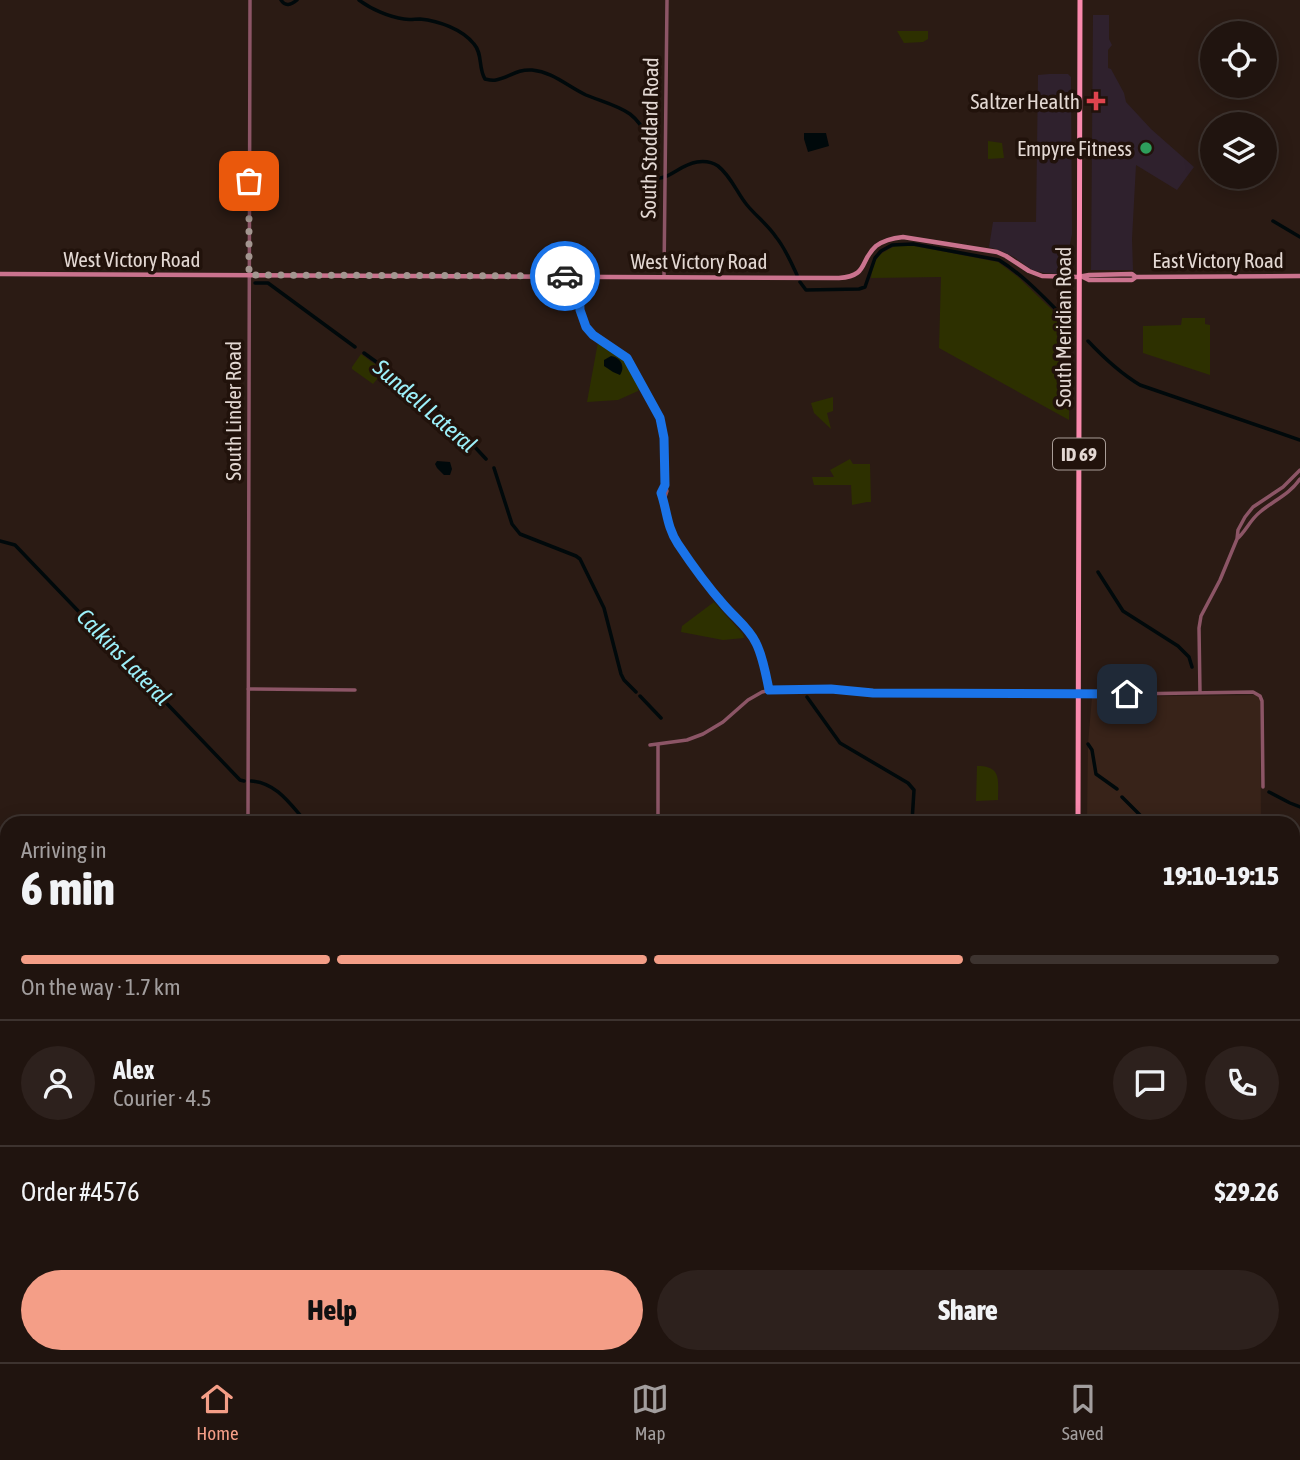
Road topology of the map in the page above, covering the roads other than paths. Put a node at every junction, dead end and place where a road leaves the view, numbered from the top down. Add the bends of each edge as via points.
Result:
1 (250, 0) edge
2 (667, 0) edge
3 (1080, 0) edge
4 (0, 274) edge
5 (249, 275) junction
6 (1300, 275) edge
7 (579, 276) junction
8 (664, 277) junction
9 (1081, 277) junction
10 (1300, 470) edge
11 (1300, 479) edge
12 (1237, 539) junction
13 (248, 689) junction
14 (355, 690) dead end
15 (769, 690) junction
16 (1200, 693) junction
17 (1079, 695) junction
18 (650, 745) dead end
19 (658, 745) junction
20 (1263, 787) dead end
21 (248, 816) edge
22 (658, 816) edge
23 (1078, 816) edge

1 - 5 street, South Linder Road
2 - 8 street, South Stoddard Road
3 - 9 main road, South Meridian Road / ID 69
4 - 5 main road, West Victory Road
5 - 7 main road, West Victory Road
5 - 13 street, South Linder Road
6 - 9 main road, East Victory Road
7 - 8 main road, West Victory Road
7 - 15 street via 580,310 586,327 627,358 660,418 664,500 678,545 757,644
8 - 9 main road, West Victory Road via 849,277 877,246 903,237 997,252 1042,276
9 - 17 main road, South Meridian Road / ID 69
10 - 12 street via 1254,507
11 - 12 street via 1257,514
12 - 16 street via 1201,615
13 - 14 street
13 - 21 street, South Linder Road
15 - 17 street
15 - 19 street via 702,734
16 - 17 street
16 - 20 street via 1253,692 1261,696
17 - 23 main road, South Meridian Road / ID 69
18 - 19 street
19 - 22 street

